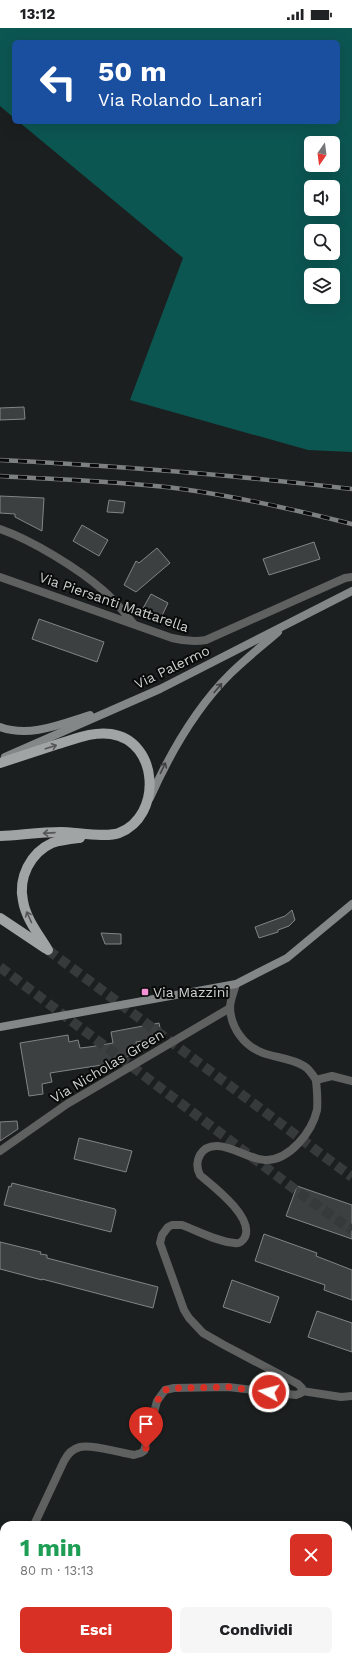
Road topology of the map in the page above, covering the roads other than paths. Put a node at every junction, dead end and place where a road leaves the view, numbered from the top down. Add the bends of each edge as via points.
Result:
1 (0, 530) edge
2 (0, 577) edge
3 (352, 577) edge
4 (352, 591) edge
5 (290, 622) junction
6 (133, 624) junction
7 (124, 705) junction
8 (0, 728) edge
9 (0, 759) edge
10 (0, 763) edge
11 (147, 804) junction
12 (102, 834) junction
13 (0, 836) edge
14 (352, 904) edge
15 (0, 918) edge
16 (236, 984) junction
17 (230, 1008) junction
18 (0, 1027) edge
19 (316, 1080) junction
20 (352, 1081) edge
21 (0, 1151) edge
22 (302, 1391) junction
23 (352, 1396) edge
24 (36, 1521) edge

1 - 6 street via 27,541 76,570 105,592
2 - 6 street, Via Piersanti Mattarella
3 - 6 street, Via Piersanti Mattarella via 206,640 181,640
4 - 5 main road, Via Palermo
5 - 7 main road, Via Palermo
11 -> 5 main road via 166,762 194,718 228,676
7 - 8 main road via 27,732
7 - 9 main road, Via Palermo
10 -> 11 main road via 84,736 113,734 138,748 144,760 149,773
11 - 12 main road via 143,813 128,829 116,834
12 -> 13 main road via 60,832
15 -> 12 main road via 48,950 23,902 22,886 25,871 32,858 43,848 54,843
14 - 16 main road via 287,958
16 - 17 street
16 - 18 main road
17 - 19 street via 234,1028 249,1045 263,1053 290,1059 306,1066
17 - 21 street, Via Nicholas Green via 74,1100
19 - 20 street via 332,1076
19 - 22 street via 315,1117 299,1143 285,1154 266,1160 216,1146 206,1149 198,1157 197,1168 200,1175 235,1207 242,1219 246,1235 243,1240 235,1244 177,1224 164,1231 160,1243 184,1310 195,1326 224,1345 301,1385
22 - 23 street via 341,1397
22 - 24 street via 296,1395 228,1387 165,1390 157,1401 144,1451 134,1455 89,1446 74,1449 64,1461

